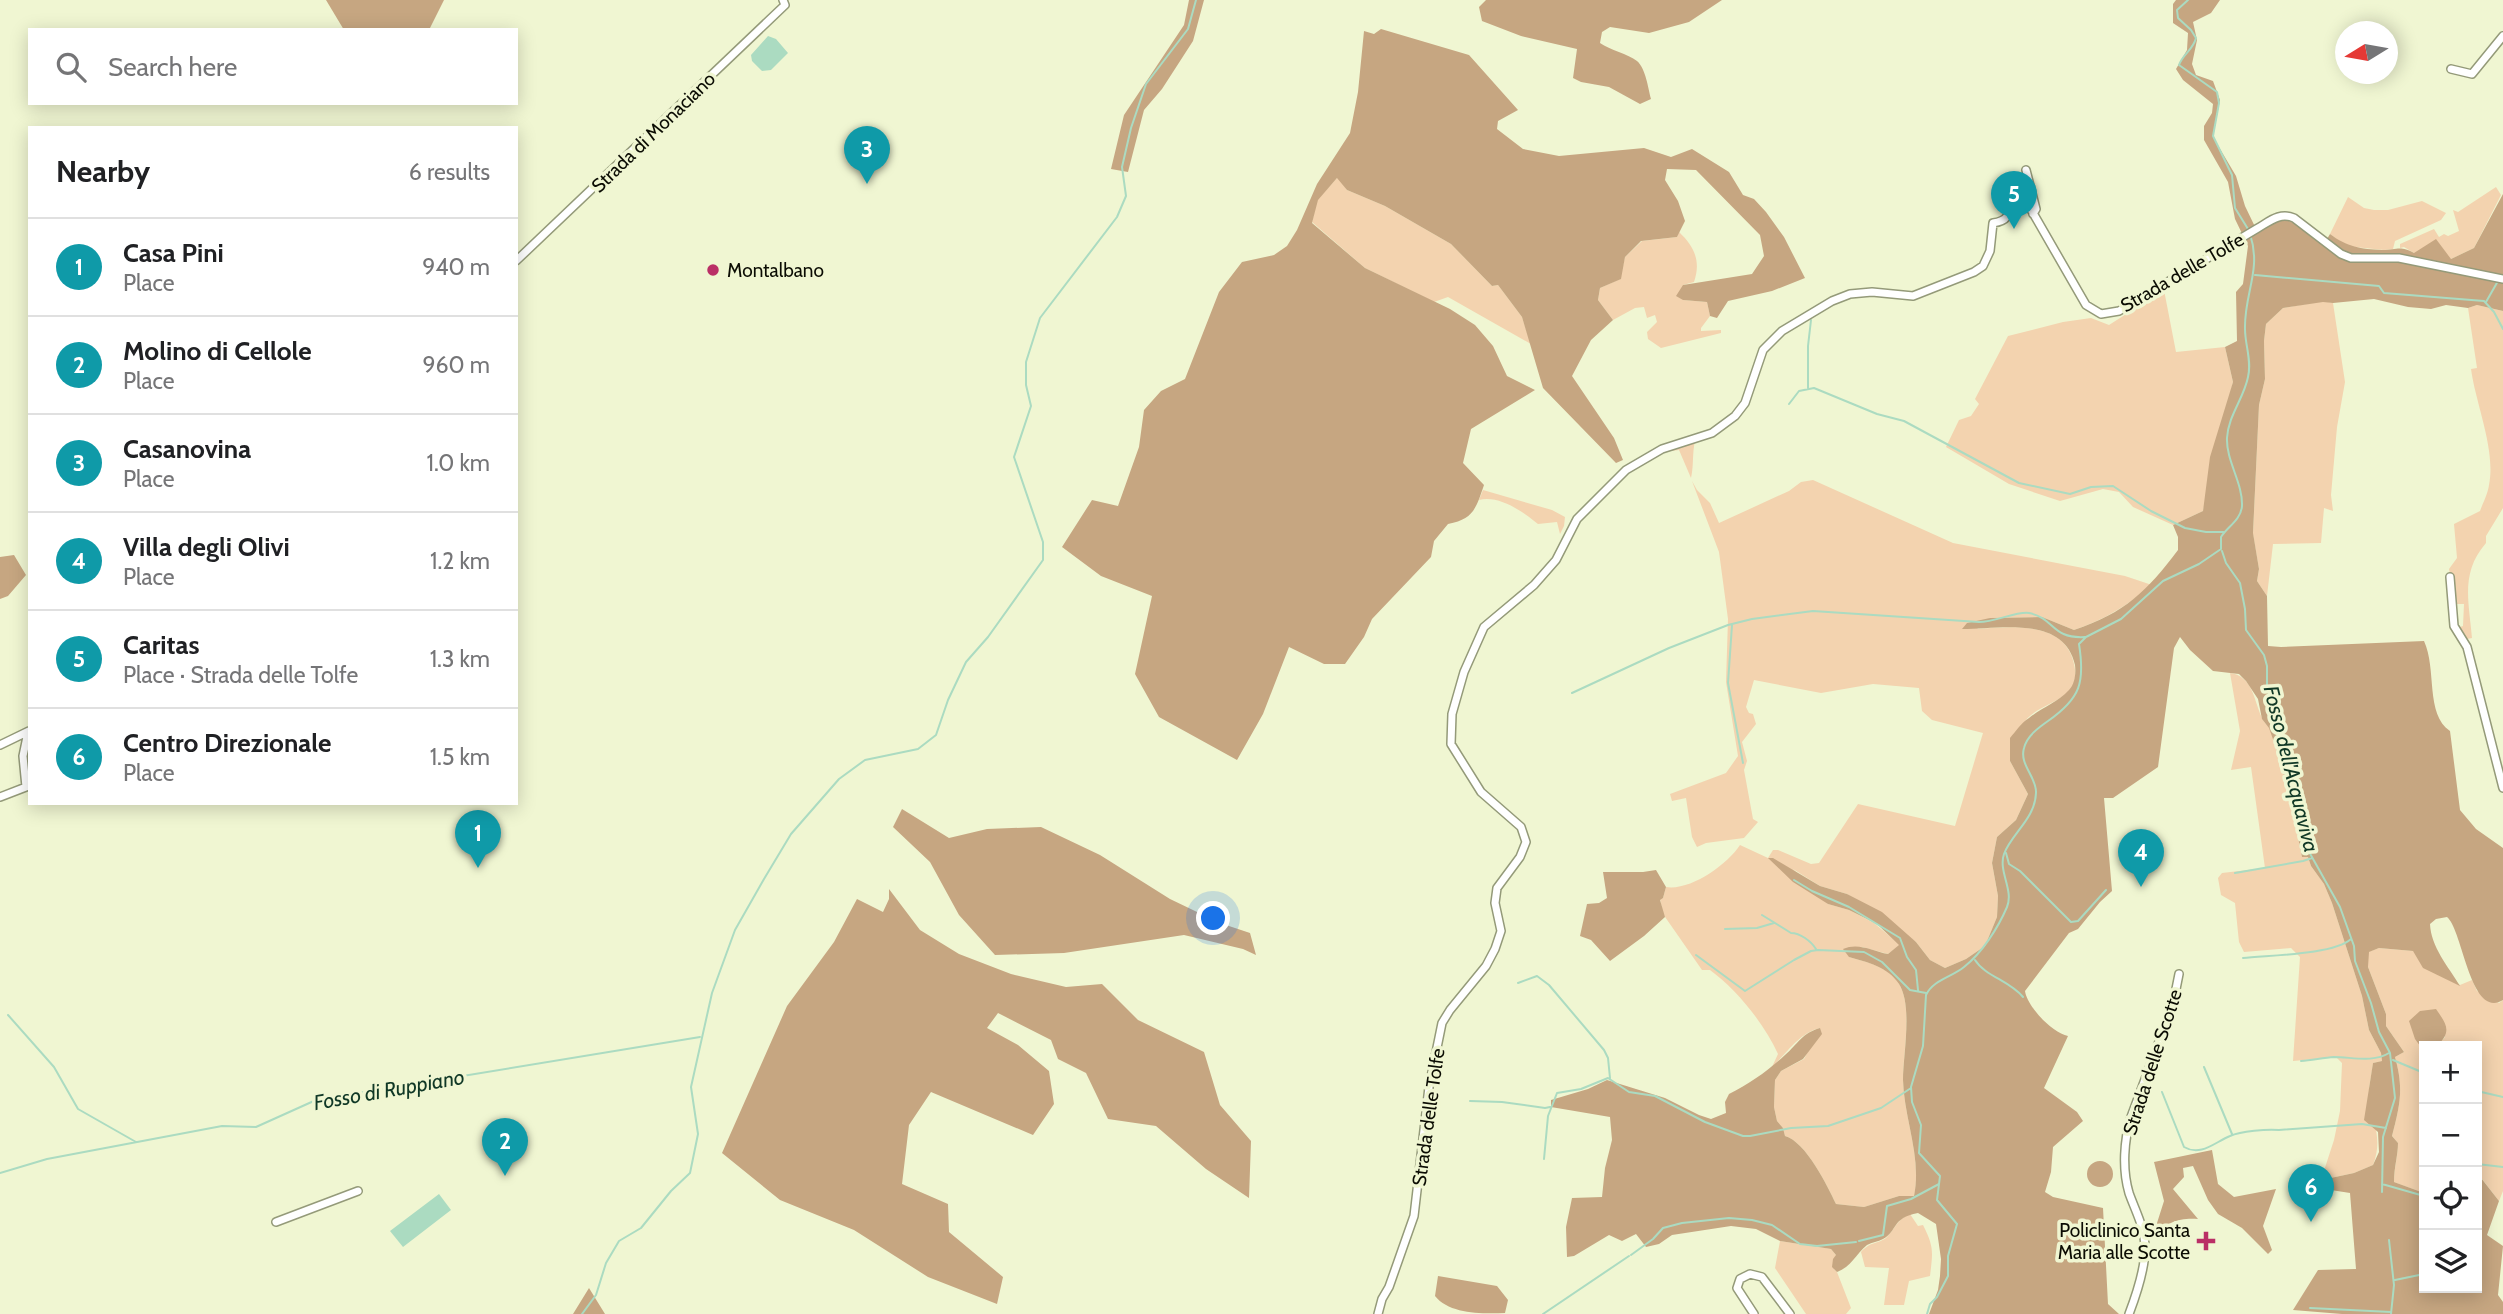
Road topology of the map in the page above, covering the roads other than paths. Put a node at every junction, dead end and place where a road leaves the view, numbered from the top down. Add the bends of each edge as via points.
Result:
1 (783, 0) edge
2 (2503, 36) edge
3 (2451, 69) dead end
4 (2026, 170) dead end
5 (2033, 214) junction
6 (518, 259) edge
7 (2503, 279) edge
8 (2450, 577) dead end
9 (28, 731) edge
10 (28, 735) edge
11 (0, 745) edge
12 (2503, 789) edge
13 (0, 797) edge
14 (2179, 974) dead end
15 (358, 1191) dead end
16 (276, 1222) dead end
17 (1378, 1314) edge
18 (1755, 1314) edge
19 (1790, 1314) edge
20 (2129, 1314) edge

1 - 6 street, Strada di Monaciano via 785,5
2 - 3 street via 2472,74
4 - 5 street via 2036,209
5 - 7 street, Strada delle Tolfe via 2086,305 2101,314 2119,311 2278,217 2290,216 2351,258 2399,258
5 - 17 street, Strada delle Tolfe via 2023,199 2014,198 2009,216 1993,223 1990,251 1983,266 1974,272 1913,296 1850,294 1782,331 1763,350 1745,403 1735,416 1712,433 1661,449 1626,470 1577,519 1556,560 1534,585 1485,627 1464,671 1452,714 1451,744 1481,792 1521,827 1525,842 1520,857 1497,888 1501,931 1496,949 1442,1023 1413,1216
8 - 12 street via 2454,626 2467,647
9 - 11 street
10 - 13 street via 23,756 26,787
14 - 20 street, Strada delle Scotte via 2173,1004 2127,1134 2127,1184 2145,1244
15 - 16 street
18 - 19 street via 1738,1284 1743,1277 1756,1274

